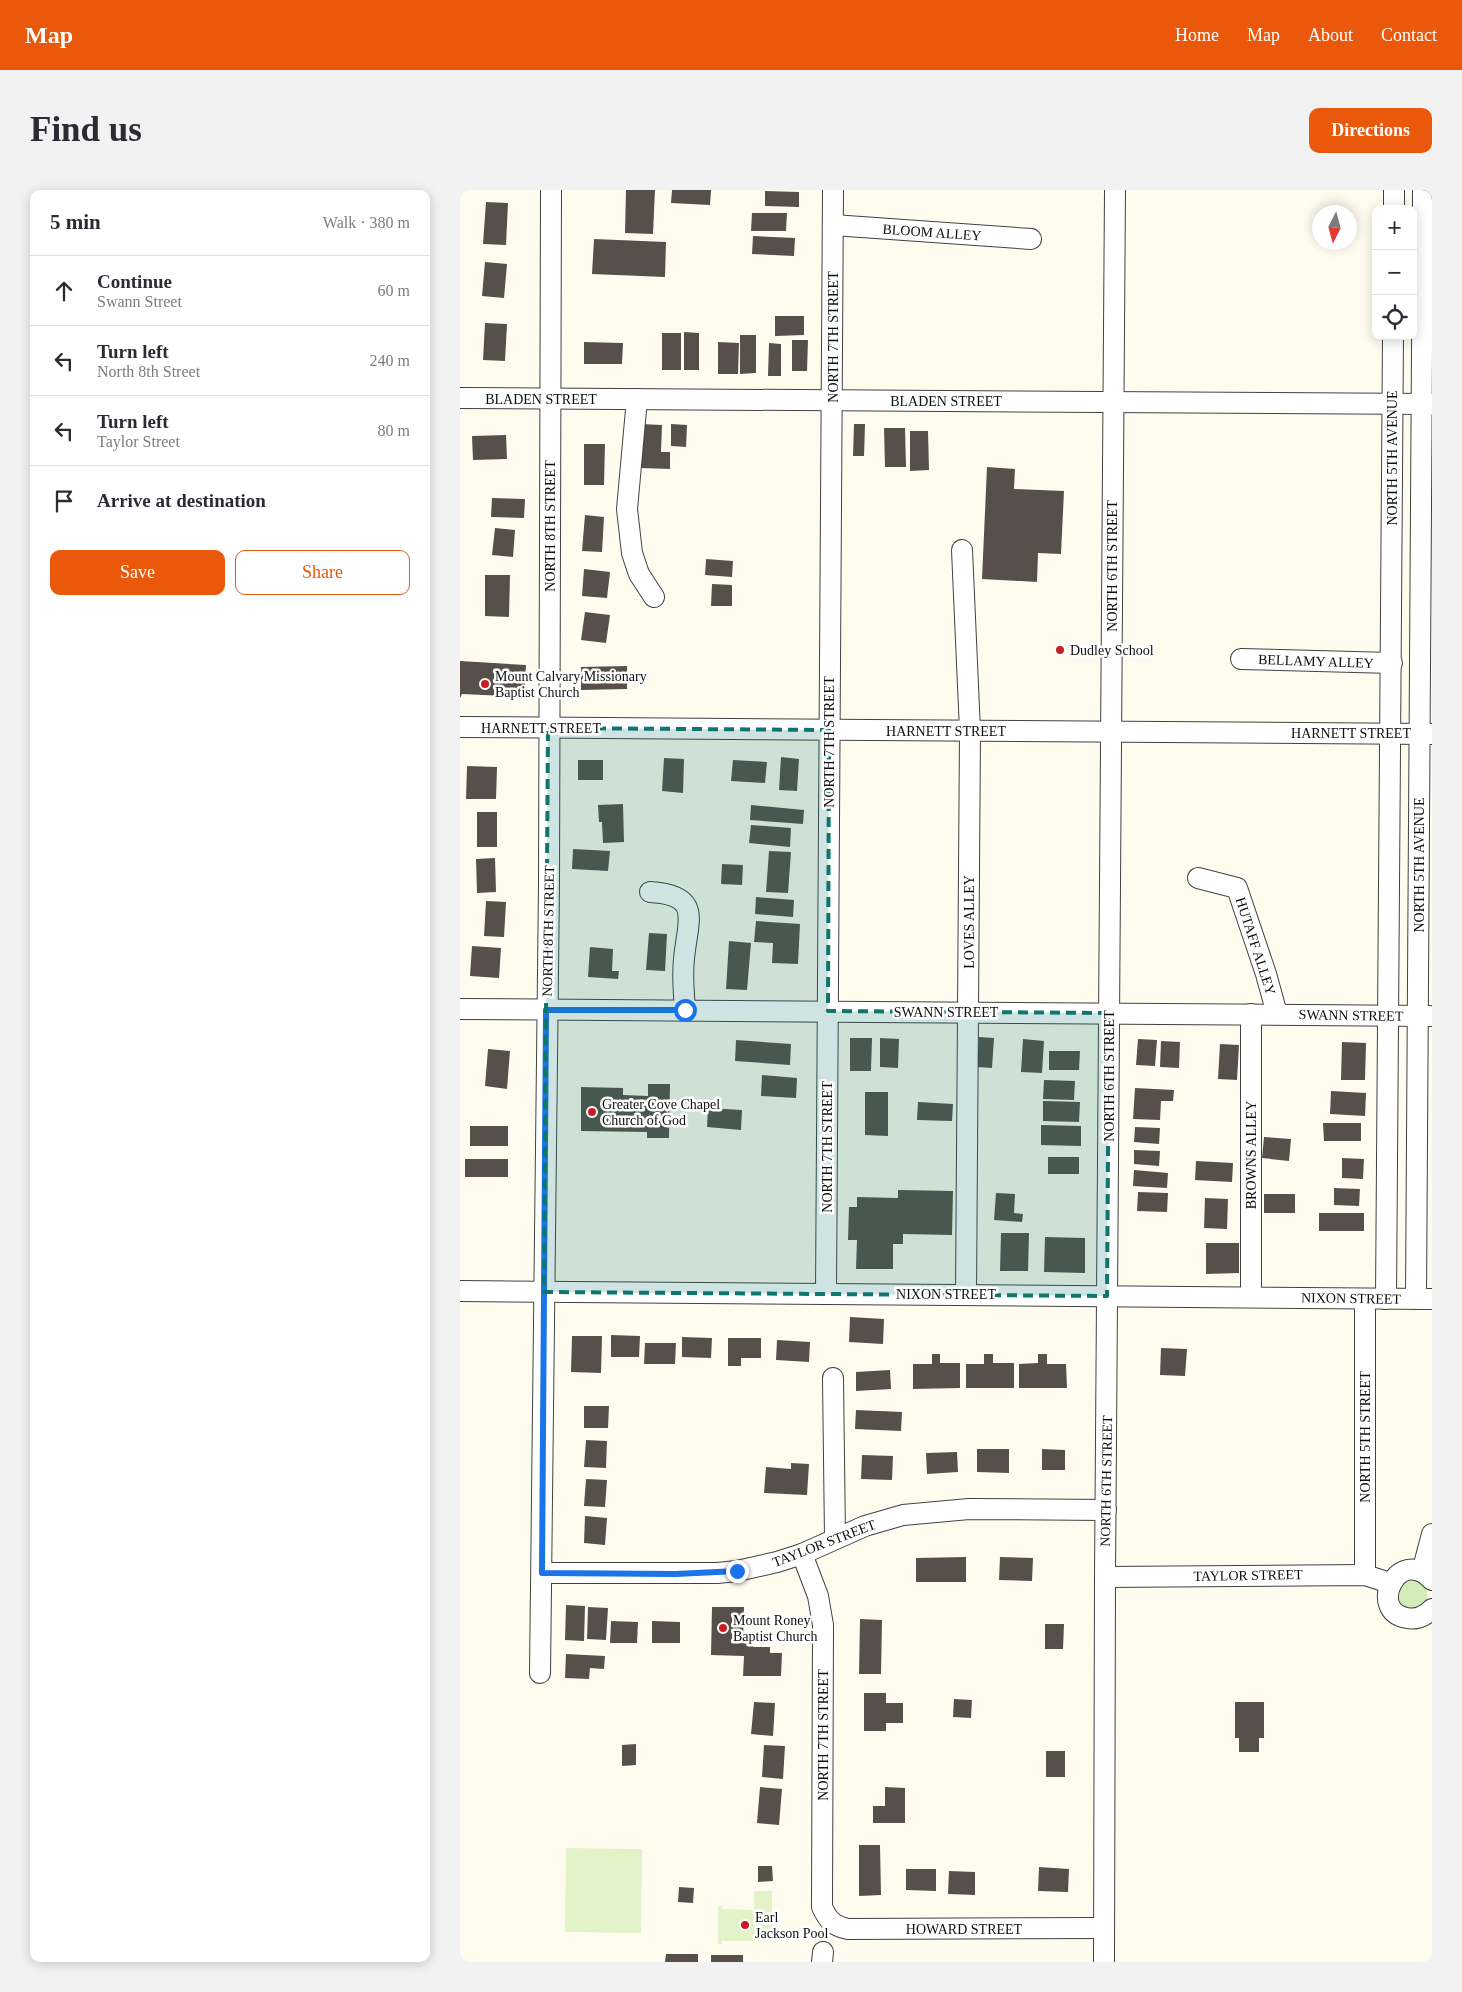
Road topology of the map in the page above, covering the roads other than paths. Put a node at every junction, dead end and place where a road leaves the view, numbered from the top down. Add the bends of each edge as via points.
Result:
1 (551, 190) edge
2 (833, 190) edge
3 (1115, 190) edge
4 (1394, 190) edge
5 (1424, 190) edge
6 (1394, 205) edge
7 (833, 225) junction
8 (1032, 239) dead end
9 (1393, 340) edge
10 (460, 398) edge
11 (551, 399) junction
12 (637, 399) junction
13 (833, 400) junction
14 (1113, 402) junction
15 (1392, 404) junction
16 (1428, 404) edge
17 (962, 550) dead end
18 (654, 597) dead end
19 (1426, 622) edge
20 (1241, 659) dead end
21 (1392, 663) junction
22 (460, 727) edge
23 (548, 728) junction
24 (829, 730) junction
25 (970, 731) junction
26 (1111, 732) junction
27 (1392, 733) junction
28 (1426, 734) edge
29 (1198, 878) dead end
30 (650, 892) dead end
31 (460, 1009) edge
32 (546, 1010) junction
33 (685, 1010) junction
34 (828, 1011) junction
35 (969, 1012) junction
36 (1109, 1013) junction
37 (1251, 1014) junction
38 (1277, 1014) junction
39 (1388, 1015) junction
40 (1425, 1016) edge
41 (460, 1291) edge
42 (544, 1292) junction
43 (826, 1294) junction
44 (966, 1295) junction
45 (1107, 1296) junction
46 (1251, 1297) junction
47 (1365, 1299) junction
48 (1386, 1299) junction
49 (1424, 1299) edge
50 (833, 1378) dead end
51 (1106, 1510) junction
52 (1432, 1534) edge
53 (835, 1538) junction
54 (802, 1554) junction
55 (542, 1573) junction
56 (1365, 1575) junction
57 (1427, 1576) edge
58 (1105, 1577) junction
59 (1390, 1583) junction
60 (1432, 1609) edge
61 (540, 1673) dead end
62 (827, 1919) joint
63 (1104, 1928) junction
64 (1104, 1962) edge

1 - 11 street, NORTH 8TH STREET
2 - 7 street, NORTH 7TH STREET
3 - 14 street, NORTH 6TH STREET
4 - 6 street
5 - 16 street, NORTH 5TH AVENUE
7 - 8 street, BLOOM ALLEY
7 - 13 street, NORTH 7TH STREET
9 - 15 street, NORTH 5TH AVENUE
10 - 11 street, BLADEN STREET
11 - 12 street, BLADEN STREET
11 - 23 street, NORTH 8TH STREET
12 - 13 street, BLADEN STREET
12 - 18 street via 628,509 632,553 639,574
13 - 14 street, BLADEN STREET
13 - 24 street, NORTH 7TH STREET
14 - 15 street, BLADEN STREET
14 - 26 street, NORTH 6TH STREET
15 - 16 street, BLADEN STREET
15 - 21 street, NORTH 5TH AVENUE
16 - 19 street, NORTH 5TH AVENUE
17 - 25 street, LOVES ALLEY
19 - 28 street, NORTH 5TH AVENUE
20 - 21 street, BELLAMY ALLEY
21 - 27 street, NORTH 5TH AVENUE
22 - 23 street, HARNETT STREET
23 - 24 street, HARNETT STREET
23 - 32 street, NORTH 8TH STREET
24 - 25 street, HARNETT STREET
24 - 34 street, NORTH 7TH STREET
25 - 26 street, HARNETT STREET
25 - 35 street, LOVES ALLEY
26 - 27 street, HARNETT STREET
26 - 36 street, NORTH 6TH STREET
27 - 28 street, HARNETT STREET
27 - 39 street, NORTH 5TH AVENUE
28 - 40 street, NORTH 5TH AVENUE
29 - 38 street, HUTAFF ALLEY via 1237,888
30 - 33 street via 678,898 688,907
31 - 32 street, SWANN STREET
32 - 33 street, SWANN STREET
32 - 42 street, NORTH 8TH STREET
33 - 34 street, SWANN STREET
34 - 35 street, SWANN STREET
34 - 43 street, NORTH 7TH STREET
35 - 36 street, SWANN STREET
35 - 44 street, LOVES ALLEY
36 - 37 street, SWANN STREET
36 - 45 street, NORTH 6TH STREET
37 - 38 street, SWANN STREET
37 - 46 street, BROWNS ALLEY
38 - 39 street, SWANN STREET
39 - 40 street, SWANN STREET
39 - 48 street, NORTH 5TH AVENUE
40 - 49 street, NORTH 5TH AVENUE
41 - 42 street, NIXON STREET
42 - 43 street, NIXON STREET
42 - 55 street, NORTH 8TH STREET
43 - 44 street, NIXON STREET
44 - 45 street, NIXON STREET
45 - 46 street, NIXON STREET
45 - 51 street, NORTH 6TH STREET
46 - 47 street, NIXON STREET
47 - 48 street, NIXON STREET
47 - 56 street, NORTH 5TH STREET
48 - 49 street, NIXON STREET
50 - 53 street
51 - 53 street, TAYLOR STREET via 941,1510 888,1518
51 - 58 street, NORTH 6TH STREET
52 - 57 street
53 - 54 street, TAYLOR STREET
54 - 55 street, TAYLOR STREET via 769,1564 717,1573
54 - 62 street, NORTH 7TH STREET via 818,1596 823,1625 822,1907
55 - 61 street, NORTH 8TH STREET
56 - 58 street, TAYLOR STREET
56 - 59 street, TAYLOR STREET
57 - 59 street via 1416,1570 1404,1571
58 - 63 street, NORTH 6TH STREET
59 - 60 street via 1388,1601 1399,1615 1417,1618
62 - 63 street, HOWARD STREET via 837,1927 848,1929
63 - 64 street, NORTH 6TH STREET

